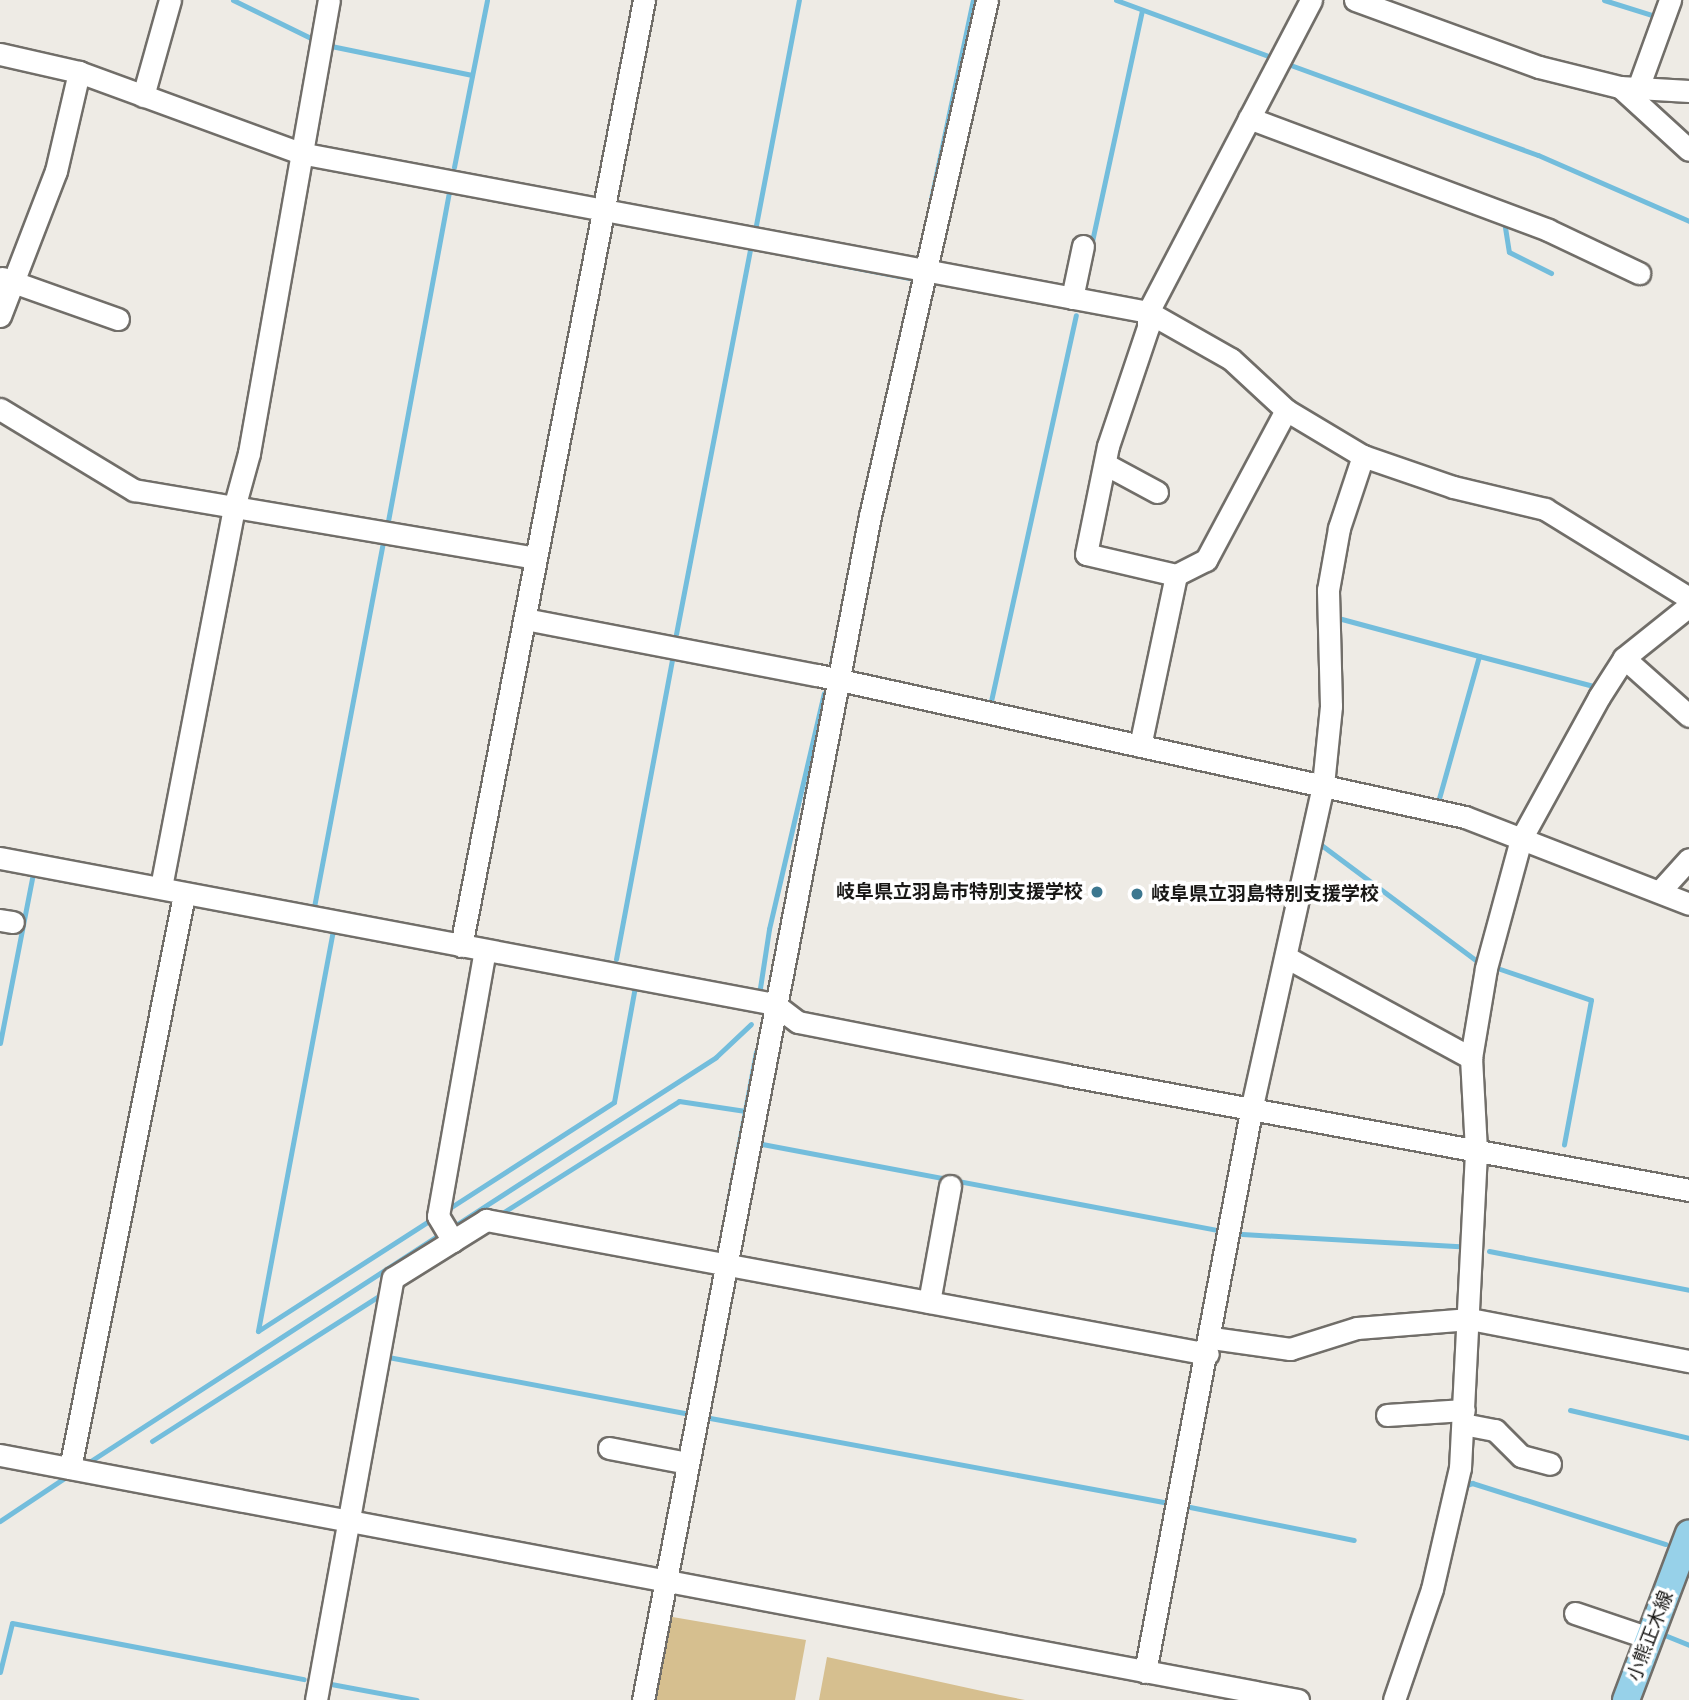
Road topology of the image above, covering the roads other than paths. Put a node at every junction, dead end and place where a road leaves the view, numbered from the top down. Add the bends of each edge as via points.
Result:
1 (170, 0) edge
2 (329, 0) edge
3 (644, 0) edge
4 (987, 0) edge
5 (1311, 0) edge
6 (1355, 0) edge
7 (1670, 0) edge
8 (0, 54) edge
9 (79, 72) junction
10 (1629, 88) junction
11 (1689, 91) edge
12 (143, 96) junction
13 (1249, 118) junction
14 (1689, 150) edge
15 (300, 153) junction
16 (604, 211) junction
17 (1083, 246) dead end
18 (927, 272) junction
19 (1639, 273) dead end
20 (6, 281) edge
21 (1072, 298) junction
22 (1148, 312) junction
23 (0, 316) edge
24 (118, 319) dead end
25 (0, 408) edge
26 (1286, 410) junction
27 (1363, 456) junction
28 (1105, 464) junction
29 (1157, 492) dead end
30 (235, 504) junction
31 (534, 558) junction
32 (1176, 575) junction
33 (1689, 597) edge
34 (1689, 606) edge
35 (525, 619) junction
36 (1624, 658) junction
37 (841, 682) junction
38 (1689, 716) edge
39 (1140, 746) junction
40 (1323, 785) junction
41 (1521, 839) junction
42 (0, 858) edge
43 (1689, 859) edge
44 (161, 887) junction
45 (1660, 891) junction
46 (184, 895) junction
47 (1689, 904) edge
48 (461, 946) junction
49 (485, 950) junction
50 (1286, 957) junction
51 (774, 1004) junction
52 (1471, 1058) junction
53 (1252, 1106) junction
54 (1476, 1150) junction
55 (950, 1185) dead end
56 (1689, 1190) edge
57 (448, 1233) junction
58 (724, 1265) junction
59 (929, 1302) junction
60 (1470, 1319) junction
61 (1210, 1346) junction
62 (1689, 1361) edge
63 (1387, 1415) dead end
64 (1464, 1417) junction
65 (609, 1448) dead end
66 (0, 1455) edge
67 (688, 1463) junction
68 (1550, 1464) dead end
69 (77, 1469) junction
70 (350, 1519) junction
71 (1689, 1533) edge
72 (666, 1577) junction
73 (1575, 1613) dead end
74 (1649, 1638) junction
75 (1145, 1672) junction
76 (316, 1700) edge
77 (643, 1700) edge
78 (1298, 1700) edge
79 (1394, 1700) edge
80 (1626, 1700) edge

1 - 12 street
2 - 15 street
3 - 16 street
4 - 18 street
5 - 13 street
6 - 10 street via 1539,67
7 - 10 street
8 - 9 street
9 - 12 street
9 - 20 street via 57,171
10 - 11 street
10 - 14 street
12 - 15 street
13 - 19 street via 1548,230
13 - 22 street
15 - 16 street
15 - 30 street via 249,453
16 - 18 street
16 - 31 street
17 - 21 street
18 - 21 street
18 - 37 street via 870,516
20 - 23 street
20 - 24 street
21 - 22 street
22 - 26 street via 1231,359
22 - 28 street via 1148,327
25 - 30 street via 134,490
26 - 27 street
26 - 32 street via 1206,560
27 - 33 street via 1453,487 1545,509
27 - 40 street via 1339,528 1328,590 1331,706
28 - 29 street
28 - 32 street via 1086,554
30 - 31 street
30 - 44 street
31 - 35 street
32 - 39 street
34 - 36 street
35 - 37 street
35 - 48 street
36 - 38 street
36 - 41 street
37 - 39 street
37 - 51 street
39 - 40 street
40 - 41 street via 1465,817
40 - 50 street
41 - 45 street
41 - 52 street via 1486,968
42 - 44 street
43 - 45 street
44 - 46 street
45 - 47 street
46 - 48 street
46 - 69 street
48 - 49 street
49 - 51 street
49 - 57 street via 438,1216
50 - 52 street
50 - 53 street
51 - 53 street via 798,1022
51 - 58 street
52 - 54 street
53 - 54 street
53 - 61 street
54 - 56 street
54 - 60 street
55 - 59 street
57 - 58 street via 486,1220
57 - 70 street via 393,1278
58 - 59 street
58 - 67 street
59 - 61 street
60 - 61 street via 1357,1328 1290,1349
60 - 62 street
60 - 64 street
61 - 75 street
63 - 64 street
64 - 68 street via 1495,1430 1521,1456
64 - 79 street via 1461,1468 1432,1589
65 - 67 street
66 - 69 street
67 - 72 street
69 - 70 street
70 - 72 street
70 - 76 street
71 - 74 main road, 小熊正木線
72 - 75 street
72 - 77 street
73 - 74 street
74 - 80 main road, 小熊正木線
75 - 78 street

